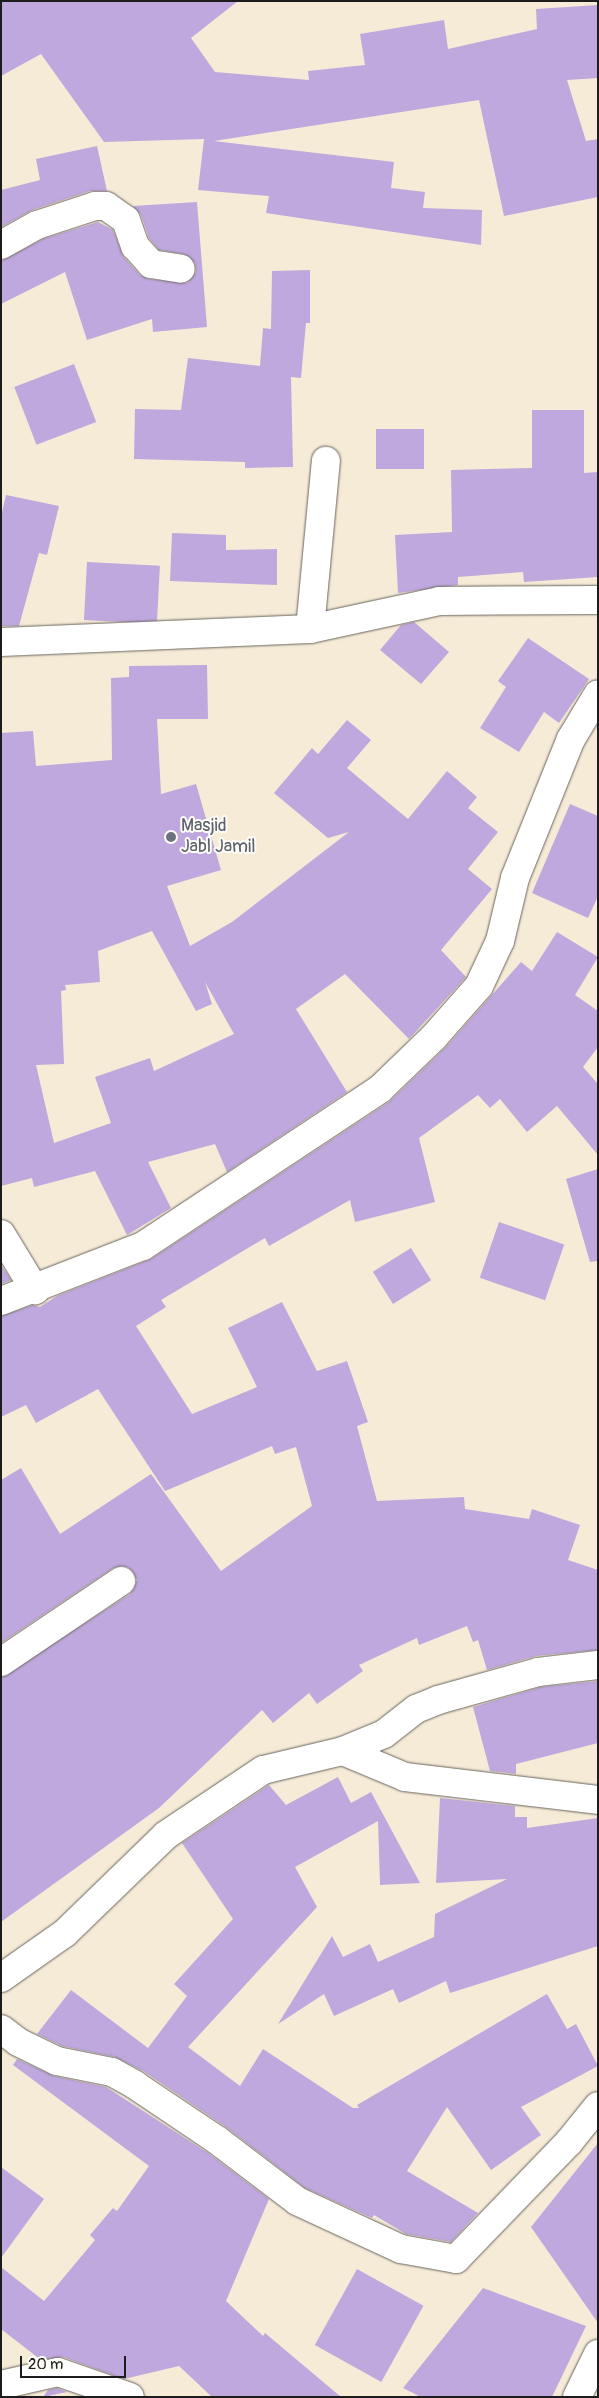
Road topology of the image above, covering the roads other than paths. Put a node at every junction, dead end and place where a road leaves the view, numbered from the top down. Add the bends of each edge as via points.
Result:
1 (1, 245) edge
2 (181, 269) dead end
3 (326, 461) dead end
4 (598, 600) edge
5 (310, 629) junction
6 (1, 642) edge
7 (598, 694) edge
8 (1, 1234) edge
9 (35, 1290) junction
10 (1, 1301) edge
11 (121, 1581) dead end
12 (1, 1662) edge
13 (598, 1665) edge
14 (343, 1751) junction
15 (598, 1800) edge
16 (1, 1978) edge
17 (1, 2028) edge
18 (598, 2106) edge
19 (598, 2354) edge
20 (1, 2385) edge
21 (122, 2393) edge
22 (577, 2397) edge

1 - 2 street via 37,225 95,206 106,206 126,220 135,246 151,264
3 - 5 street
4 - 5 street via 439,601
5 - 6 street
7 - 9 street via 571,739 515,878 500,941 483,977 433,1038 380,1089 143,1246
8 - 9 street
9 - 10 street
11 - 12 street
13 - 14 street via 538,1672 438,1700 416,1709 384,1734
14 - 15 street via 405,1777
14 - 16 street via 263,1770 215,1800 166,1835 65,1933
17 - 18 street via 18,2042 57,2061 112,2072 136,2085 217,2140 297,2201 401,2249 456,2259 570,2142
19 - 22 street
20 - 21 street via 58,2372

